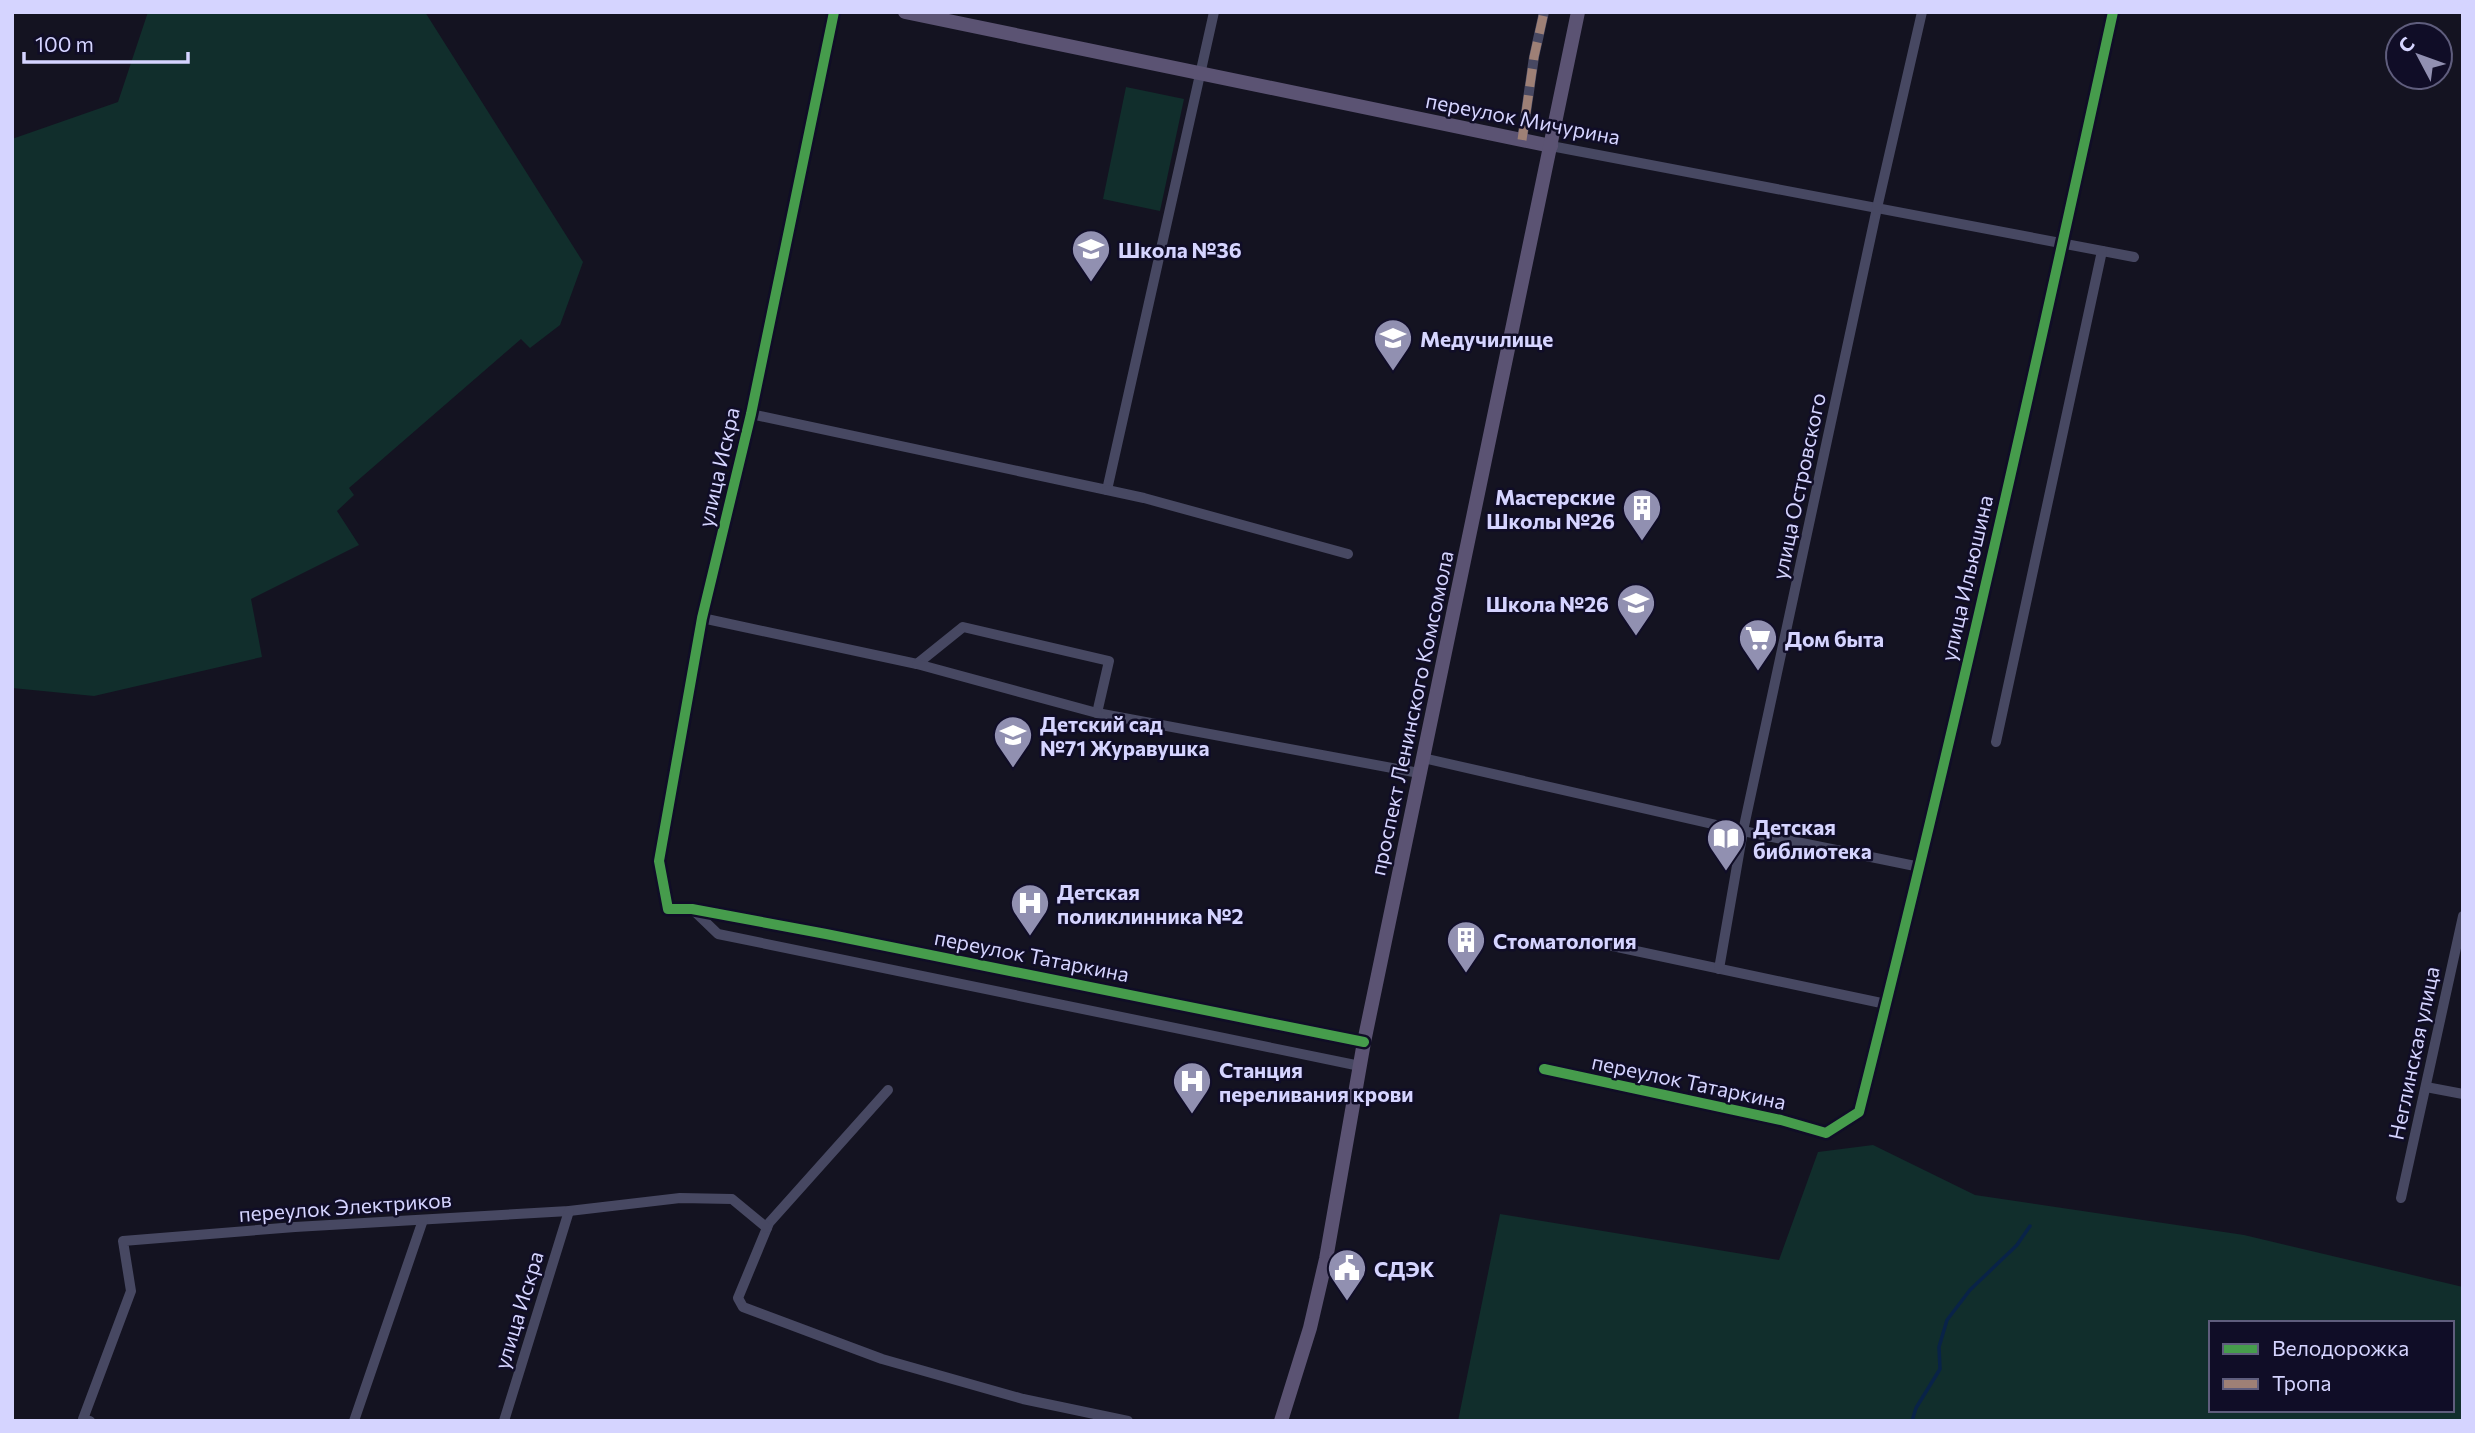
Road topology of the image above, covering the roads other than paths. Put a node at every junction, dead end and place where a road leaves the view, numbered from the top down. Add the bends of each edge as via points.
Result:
1 (834, 12) edge
2 (905, 12) edge
3 (1214, 12) edge
4 (1544, 12) edge
5 (1578, 12) edge
6 (1922, 12) edge
7 (2113, 12) edge
8 (1202, 74) junction
9 (1522, 140) junction
10 (1551, 146) junction
11 (1877, 208) junction
12 (2063, 244) junction
13 (2102, 251) junction
14 (2134, 257) dead end
15 (751, 414) junction
16 (1107, 490) junction
17 (1348, 554) dead end
18 (702, 618) junction
19 (917, 664) junction
20 (1097, 713) junction
21 (1996, 742) dead end
22 (1421, 766) junction
23 (1743, 831) junction
24 (1920, 867) junction
25 (692, 909) junction
26 (2463, 916) edge
27 (1589, 941) dead end
28 (2458, 959) edge
29 (1719, 969) junction
30 (1886, 1004) junction
31 (1364, 1042) junction
32 (1360, 1066) junction
33 (1544, 1069) dead end
34 (2426, 1087) junction
35 (888, 1090) dead end
36 (2463, 1094) edge
37 (1826, 1133) joint
38 (2401, 1198) dead end
39 (569, 1211) junction
40 (423, 1220) junction
41 (767, 1228) junction
42 (87, 1420) edge
43 (354, 1421) edge
44 (504, 1421) edge
45 (1128, 1421) edge
46 (1280, 1421) edge

1 - 15 street, улица Искра
2 - 8 main road, переулок Мичурина
3 - 8 street
4 - 9 street
5 - 10 main road, проспект Ленинского Комсомола
6 - 11 street, улица Островского
7 - 12 street, улица Ильюшина
8 - 9 main road, переулок Мичурина
8 - 16 street
9 - 10 main road, переулок Мичурина
10 - 11 street, переулок Мичурина
10 - 22 main road, проспект Ленинского Комсомола
11 - 12 street, переулок Мичурина
11 - 23 street, улица Островского
12 - 13 street, переулок Мичурина
12 - 24 street, улица Ильюшина
13 - 14 street, переулок Мичурина
13 - 21 street
15 - 16 street
15 - 18 street, улица Искра
16 - 17 street
18 - 19 street
18 - 25 street, улица Искра via 659,861 668,909
19 - 20 street
19 - 20 street via 963,627 1108,661
20 - 22 street
22 - 23 street
22 - 31 main road, проспект Ленинского Комсомола
23 - 24 street
23 - 29 street, улица Островского
24 - 30 street, улица Ильюшина
25 - 31 street, переулок Татаркина
25 - 32 street, переулок Татаркина via 718,934
26 - 28 street, Неглинская улица
27 - 29 street
28 - 34 street, Неглинская улица
29 - 30 street
30 - 37 street, улица Ильюшина via 1859,1112
31 - 32 main road, проспект Ленинского Комсомола
32 - 46 main road, проспект Ленинского Комсомола via 1326,1259
33 - 37 street, переулок Татаркина
34 - 36 street
34 - 38 street, Неглинская улица
35 - 41 street
39 - 40 street, переулок Электриков
39 - 41 street, переулок Электриков via 680,1198 732,1199
39 - 44 street, улица Искра
40 - 42 street, переулок Электриков via 123,1241 131,1291
40 - 43 street
41 - 45 street via 738,1298 743,1307 905,1366 1023,1399

